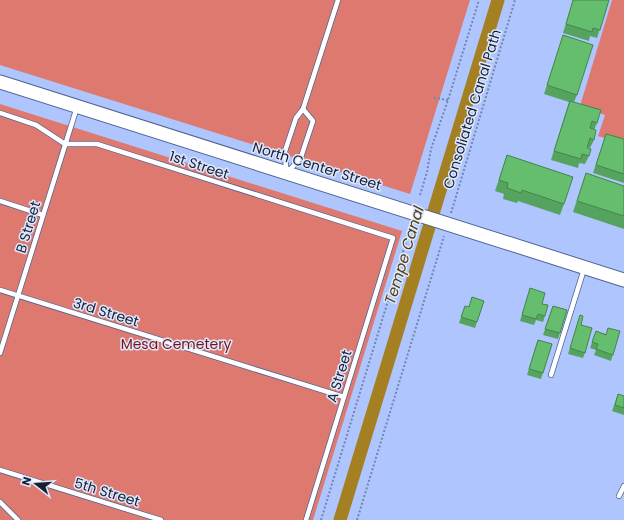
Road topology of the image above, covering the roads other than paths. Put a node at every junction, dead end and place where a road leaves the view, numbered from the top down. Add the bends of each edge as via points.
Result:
1 (338, 0) edge
2 (0, 82) edge
3 (77, 107) junction
4 (303, 109) junction
5 (0, 113) edge
6 (65, 144) junction
7 (286, 174) junction
8 (0, 201) edge
9 (43, 215) junction
10 (393, 238) joint
11 (584, 267) junction
12 (624, 280) edge
13 (0, 290) edge
14 (18, 296) junction
15 (0, 354) edge
16 (551, 375) dead end
17 (344, 397) junction
18 (0, 470) edge
19 (624, 486) edge
20 (619, 496) dead end
21 (0, 502) edge
22 (18, 520) edge
23 (161, 520) edge
24 (306, 520) edge

1 - 4 lane
2 - 3 street, North Center Street
3 - 6 lane, B Street
3 - 7 street, North Center Street
4 - 7 lane via 296,118 285,151
4 - 7 lane via 313,121 301,157
5 - 6 lane via 36,125
6 - 9 lane, B Street
6 - 10 lane, 1st Street via 97,144
7 - 11 street, North Center Street
8 - 9 lane
9 - 14 lane, B Street
10 - 17 lane, A Street
11 - 12 street, North Center Street
11 - 16 lane
13 - 14 lane, 3rd Street
14 - 15 lane, B Street
14 - 17 lane, 3rd Street
17 - 24 lane, A Street
18 - 23 lane, 5th Street
19 - 20 lane
21 - 22 lane

